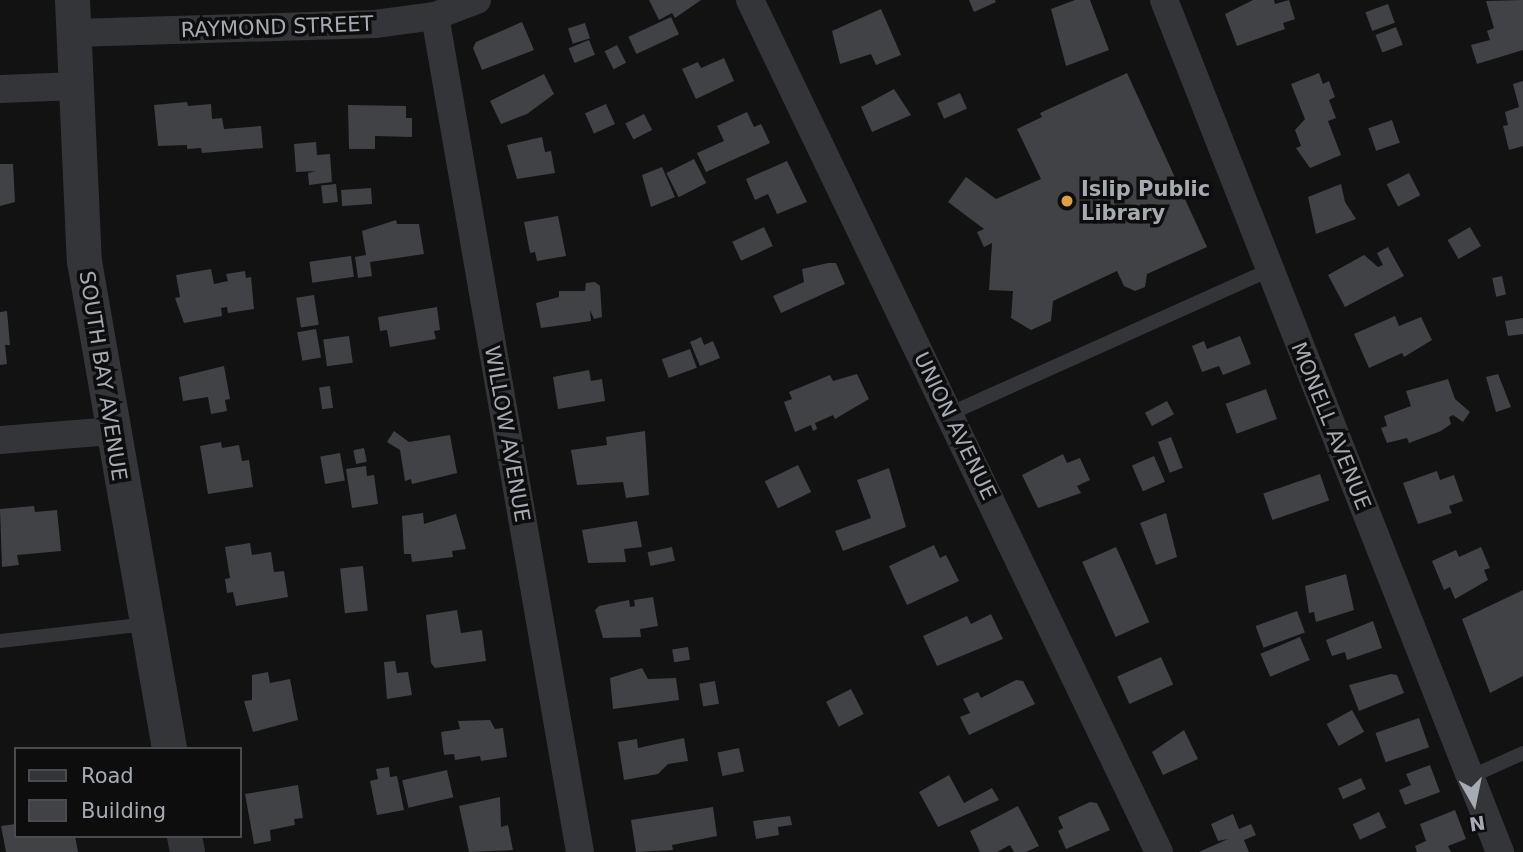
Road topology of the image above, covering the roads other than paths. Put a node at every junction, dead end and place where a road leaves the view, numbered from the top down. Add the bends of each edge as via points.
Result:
1 (477, 0) edge
2 (750, 0) edge
3 (1164, 0) edge
4 (435, 16) junction
5 (73, 17) edge
6 (78, 86) junction
7 (0, 89) edge
8 (1269, 270) junction
9 (949, 414) junction
10 (111, 431) junction
11 (0, 440) edge
12 (146, 624) junction
13 (0, 640) edge
14 (169, 747) edge
15 (1523, 753) edge
16 (1470, 777) junction
17 (580, 852) edge
18 (1159, 852) edge
19 (1500, 852) edge

1 - 4 street, RAYMOND STREET
2 - 9 street, UNION AVENUE
3 - 8 street, MONELL AVENUE
4 - 5 street, RAYMOND STREET via 375,24
4 - 17 street, WILLOW AVENUE
5 - 6 street, SOUTH BAY AVENUE
6 - 7 street
6 - 10 street, SOUTH BAY AVENUE via 84,261
8 - 9 lane
8 - 16 street, MONELL AVENUE
9 - 18 street, UNION AVENUE
10 - 11 street
10 - 12 street, SOUTH BAY AVENUE
12 - 13 lane
12 - 14 street, SOUTH BAY AVENUE
15 - 16 lane
16 - 19 street, MONELL AVENUE

